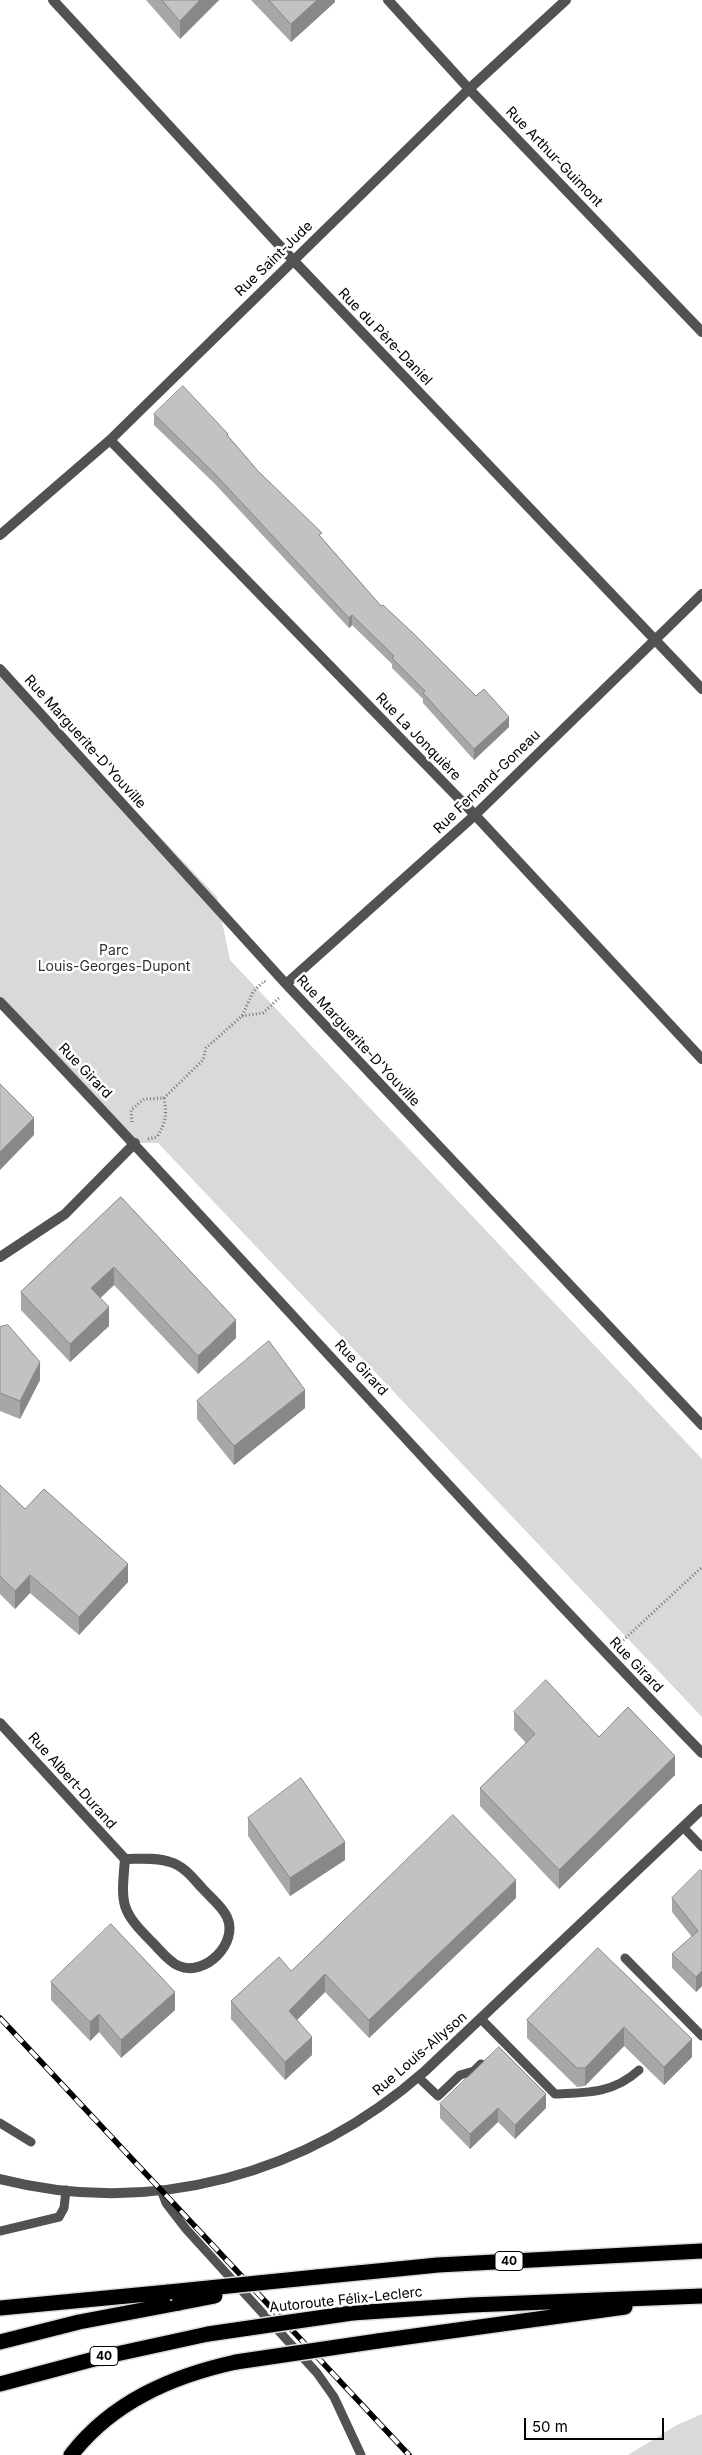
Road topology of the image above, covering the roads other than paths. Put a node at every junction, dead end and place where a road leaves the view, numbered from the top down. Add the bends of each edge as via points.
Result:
1 (53, 0) edge
2 (388, 0) edge
3 (566, 0) edge
4 (469, 89) junction
5 (293, 260) junction
6 (702, 332) edge
7 (110, 440) junction
8 (0, 535) edge
9 (702, 594) edge
10 (654, 639) junction
11 (0, 669) edge
12 (702, 689) edge
13 (475, 815) junction
14 (286, 984) junction
15 (0, 1002) edge
16 (702, 1058) edge
17 (135, 1143) junction
18 (0, 1257) edge
19 (702, 1425) edge
20 (0, 1723) edge
21 (702, 1753) edge
22 (702, 1809) edge
23 (683, 1827) junction
24 (702, 1847) edge
25 (125, 1859) junction
26 (625, 1958) dead end
27 (481, 2019) junction
28 (702, 2036) edge
29 (486, 2060) edge
30 (639, 2070) dead end
31 (418, 2077) junction
32 (0, 2123) edge
33 (31, 2142) dead end
34 (0, 2179) edge
35 (66, 2190) junction
36 (161, 2190) junction
37 (0, 2231) edge
38 (702, 2250) edge
39 (702, 2296) edge
40 (174, 2297) junction
41 (0, 2308) edge
42 (0, 2342) edge
43 (0, 2384) edge
44 (71, 2455) edge
45 (361, 2455) edge

1 - 5 street, Rue du Père-Daniel
2 - 4 street, Rue Arthur-Guimont
3 - 4 street, Rue Saint-Jude
4 - 5 street, Rue Saint-Jude
4 - 6 street, Rue Arthur-Guimont
5 - 7 street, Rue Saint-Jude
5 - 10 street, Rue du Père-Daniel
7 - 8 street, Rue Saint-Jude
7 - 13 street, Rue La Jonquière
9 - 10 street, Rue Fernand-Goneau
10 - 12 street, Rue du Père-Daniel
10 - 13 street, Rue Fernand-Goneau
11 - 14 street, Rue Marguerite-D'Youville
13 - 14 street, Rue Fernand-Goneau
13 - 16 street, Rue La Jonquière
14 - 19 street, Rue Marguerite-D'Youville
15 - 17 street, Rue Girard
17 - 18 street via 64,1214
17 - 21 street, Rue Girard via 607,1655
20 - 25 street, Rue Albert-Durand
22 - 23 street, Rue Louis-Allyson
23 - 24 lane
23 - 27 street, Rue Louis-Allyson
25 - 25 street via 122,1895 125,1910 132,1922 169,1960 179,1966 196,1968 220,1952 230,1933 227,1918 183,1868 162,1860
26 - 28 lane
27 - 30 lane via 501,2046 555,2094 607,2090 623,2084
27 - 31 street, Rue Louis-Allyson
29 - 31 lane via 474,2071 460,2075 438,2096
31 - 36 street, Rue Louis-Allyson via 365,2118 295,2156 227,2178
32 - 33 lane
34 - 35 street, Rue Louis-Allyson
35 - 36 street, Rue Louis-Allyson
35 - 37 lane via 64,2208 59,2217
36 - 45 lane via 166,2203 186,2229 317,2372 334,2396
38 - 40 highway, Autoroute Félix-Leclerc / 40, bridge via 438,2265 317,2277
39 - 43 highway, Autoroute Félix-Leclerc / 40, bridge via 352,2313 208,2334 89,2360
39 - 44 highway, bridge via 236,2362 182,2377 136,2398 98,2426
40 - 41 highway
40 - 42 highway

